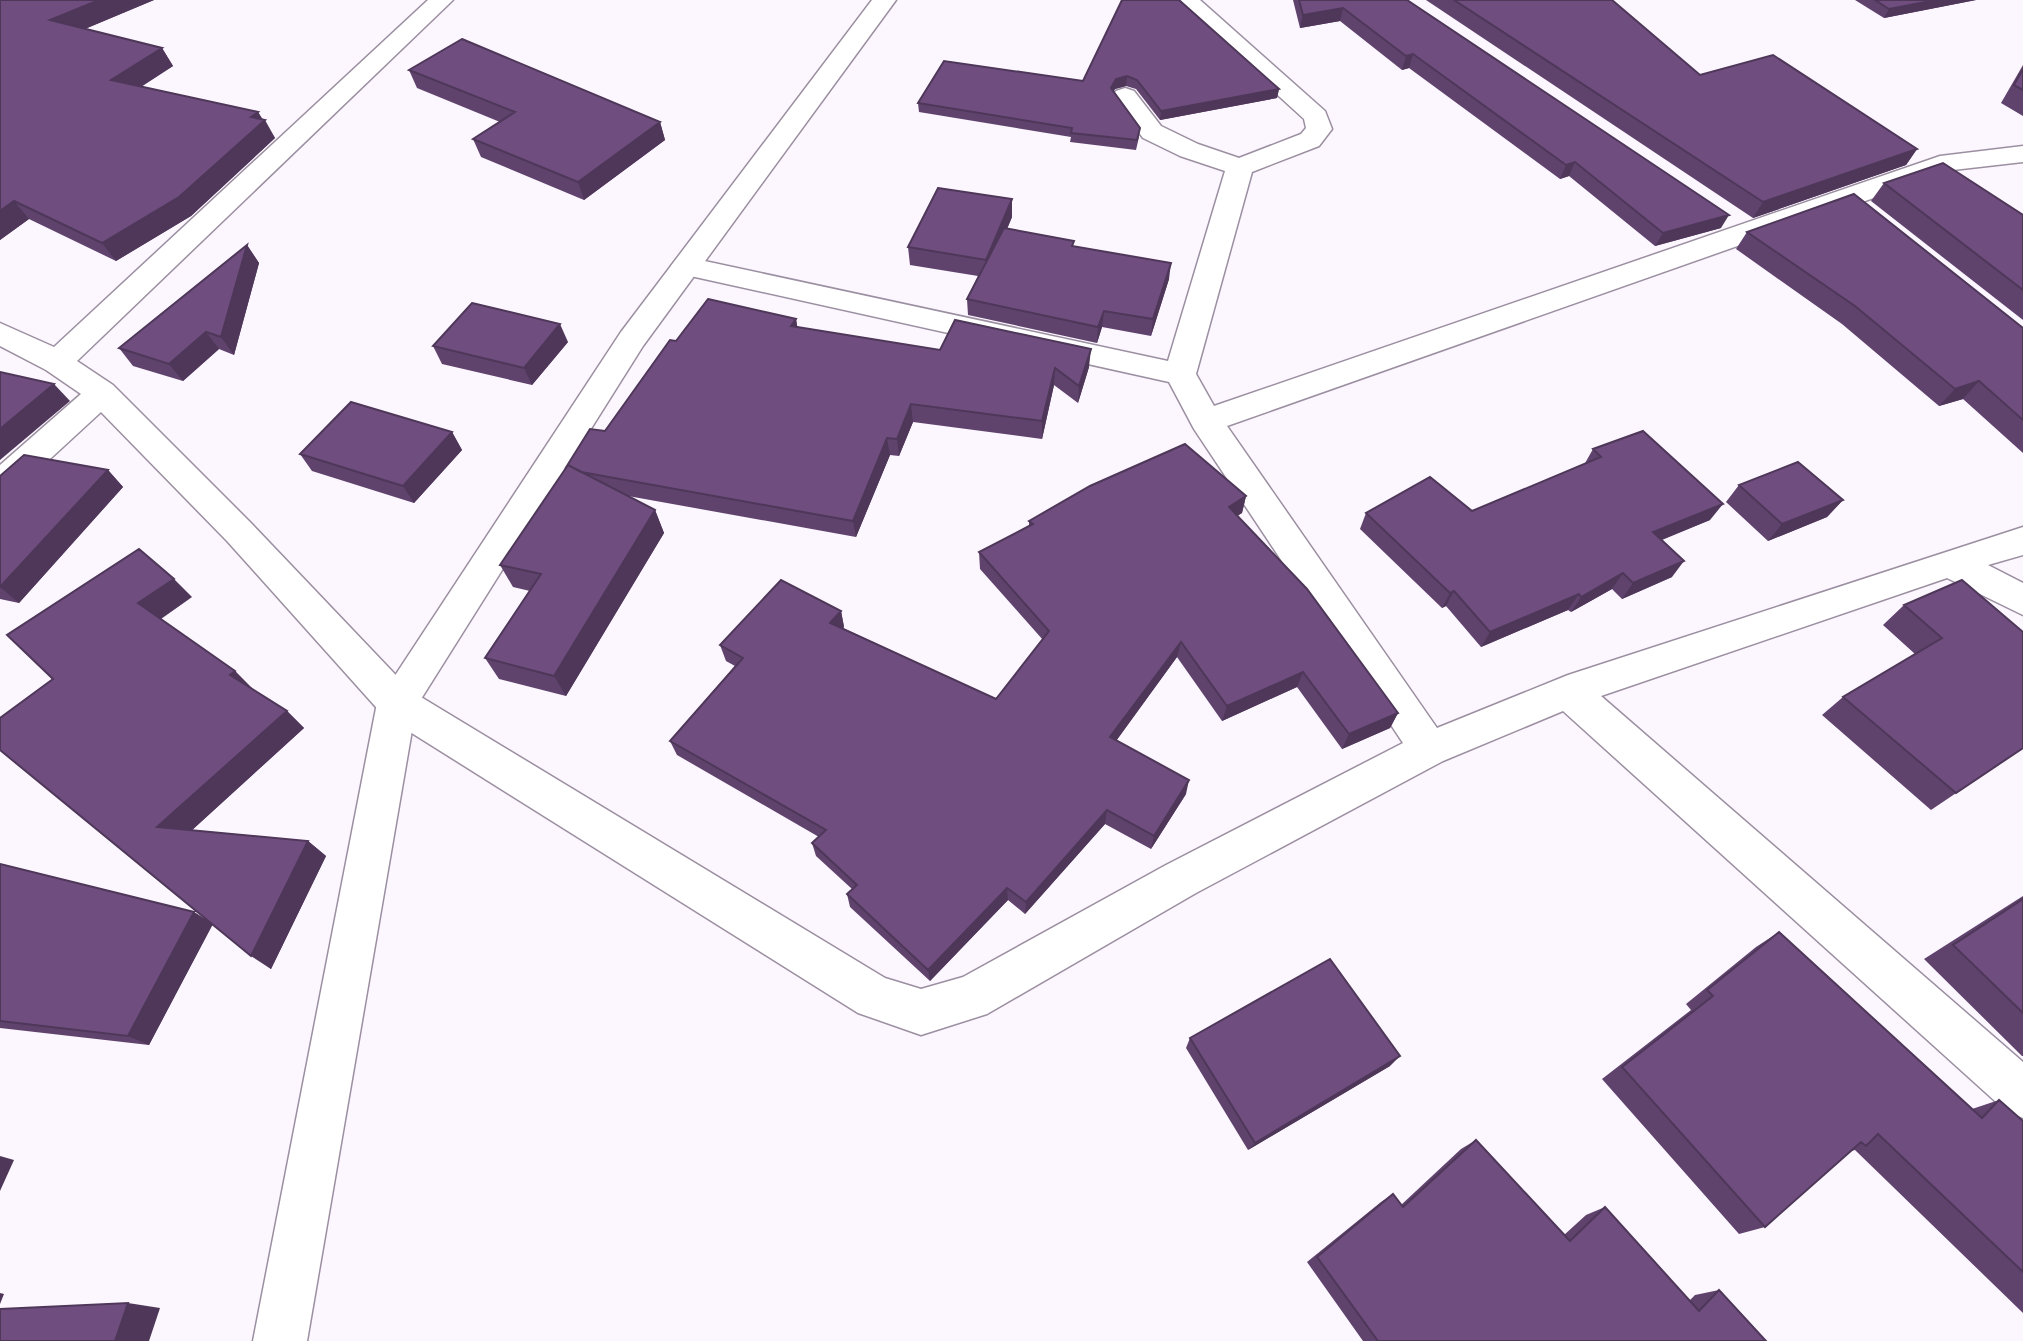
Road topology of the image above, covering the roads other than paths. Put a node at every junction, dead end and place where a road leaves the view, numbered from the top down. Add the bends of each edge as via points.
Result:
1 (441, 0) edge
2 (884, 0) edge
3 (1186, 0) edge
4 (1125, 96) dead end
5 (2023, 154) edge
6 (1240, 167) junction
7 (686, 266) junction
8 (0, 333) edge
9 (57, 362) junction
10 (1180, 374) junction
11 (102, 393) junction
12 (1206, 421) junction
13 (0, 485) edge
14 (2023, 541) edge
15 (1950, 563) junction
16 (2023, 600) edge
17 (1568, 691) junction
18 (397, 704) junction
19 (1429, 750) junction
20 (2023, 1094) edge
21 (280, 1341) edge

1 - 9 street
2 - 7 street
3 - 6 street via 1316,117 1319,130 1310,141
4 - 6 street via 1152,132
5 - 12 street via 1949,162 1856,206 1737,223
6 - 10 street
7 - 10 street
7 - 18 street via 632,340
8 - 9 street
9 - 11 street
10 - 12 street
11 - 13 street
11 - 18 street via 239,532
12 - 19 street
14 - 15 street
15 - 16 street
15 - 17 street
17 - 19 street
17 - 20 street
18 - 19 street via 874,997 921,1012 971,998 1181,879
18 - 21 street

